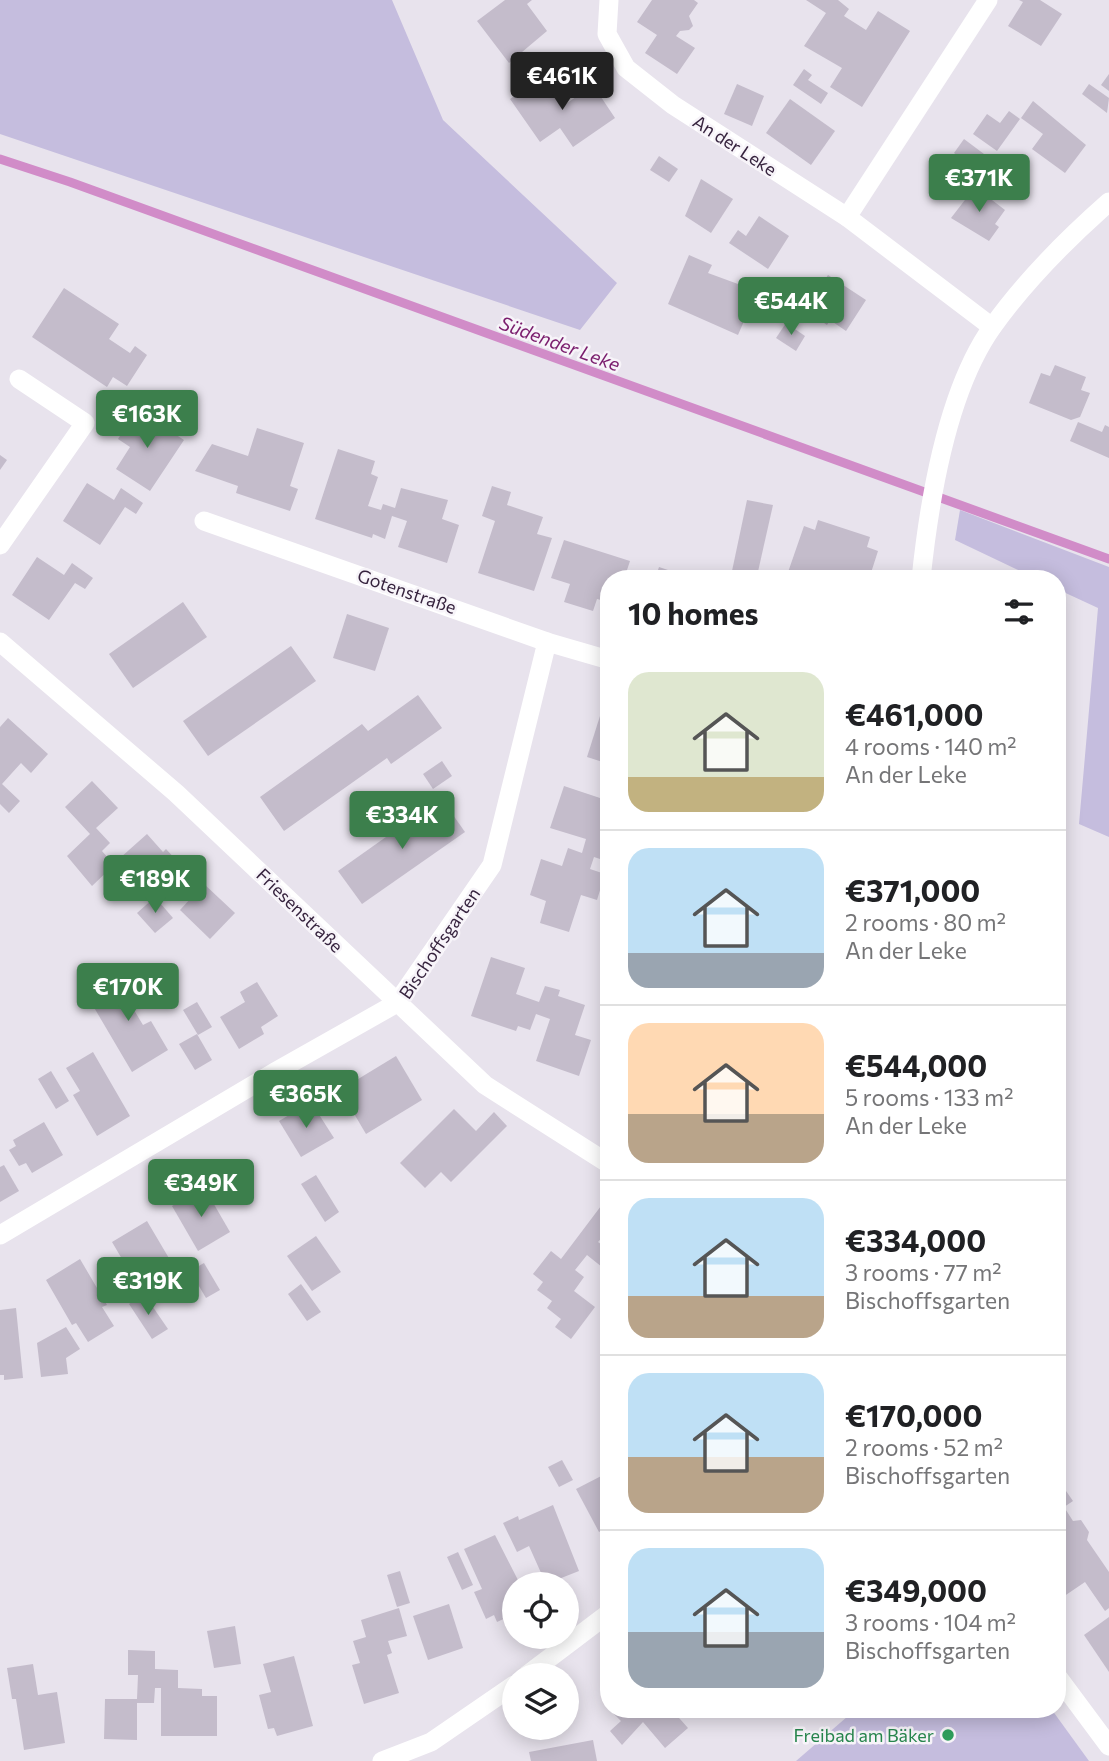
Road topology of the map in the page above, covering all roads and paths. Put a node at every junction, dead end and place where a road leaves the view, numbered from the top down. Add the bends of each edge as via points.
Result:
1 (608, 0) edge
2 (988, 0) edge
3 (1109, 202) edge
4 (847, 217) junction
5 (992, 327) junction
6 (19, 379) dead end
7 (205, 521) dead end
8 (0, 545) edge
9 (923, 570) edge
10 (547, 642) junction
11 (1, 645) edge
12 (600, 657) edge
13 (397, 1003) junction
14 (600, 1158) edge
15 (0, 1236) edge
16 (600, 1620) edge
17 (543, 1663) edge
18 (1066, 1688) edge
19 (502, 1693) edge
20 (1109, 1746) edge
21 (382, 1761) edge

1 - 4 street, An der Leke via 607,34 626,68 673,105
2 - 4 street
3 - 5 street via 1066,240
4 - 5 street, An der Leke
5 - 9 street via 965,383 939,465
6 - 8 street via 85,423
7 - 10 street, Gotenstraße
10 - 12 street, Gotenstraße
10 - 13 street, Bischoffsgarten via 492,865
11 - 13 street, Friesenstraße via 176,793
13 - 14 street, Friesenstraße via 485,1085
13 - 15 street, Bischoffsgarten
16 - 17 street
18 - 20 street
19 - 21 street via 431,1742

